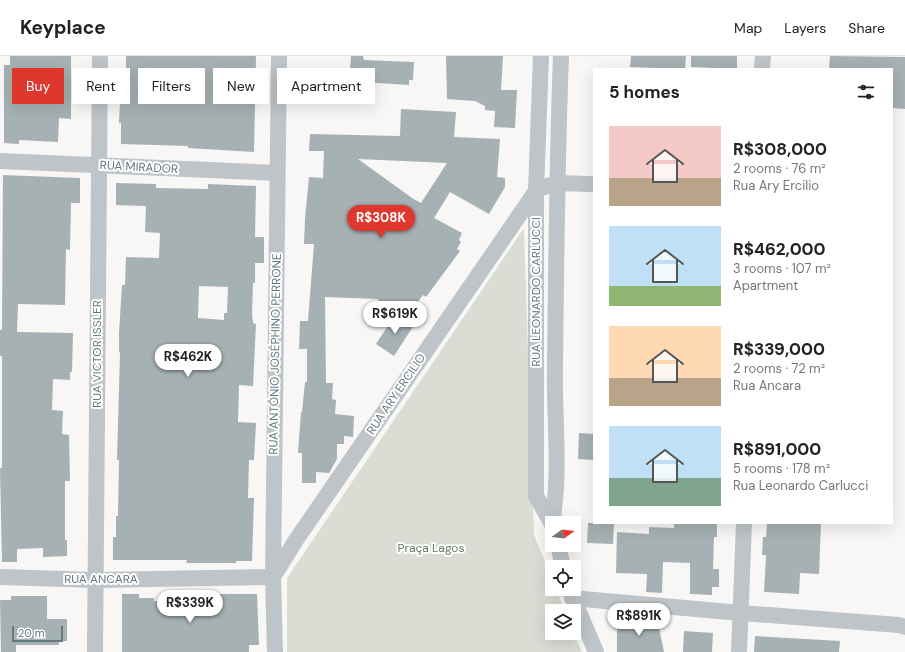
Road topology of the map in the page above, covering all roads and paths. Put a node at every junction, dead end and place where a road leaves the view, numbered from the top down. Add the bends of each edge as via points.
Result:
1 (100, 56) edge
2 (279, 56) edge
3 (541, 56) edge
4 (561, 56) edge
5 (763, 56) edge
6 (762, 68) edge
7 (0, 161) edge
8 (99, 165) junction
9 (277, 174) junction
10 (556, 183) junction
11 (593, 184) edge
12 (536, 191) junction
13 (547, 516) edge
14 (553, 516) edge
15 (744, 524) edge
16 (0, 577) edge
17 (273, 577) junction
18 (95, 580) junction
19 (581, 595) edge
20 (571, 596) edge
21 (741, 614) junction
22 (905, 627) edge
23 (95, 652) edge
24 (275, 652) edge
25 (596, 652) edge
26 (739, 652) edge

1 - 8 street, RUA VICTOR ISSLER
2 - 9 street, RUA ANTÔNIO JOSÉPHINO PERRONE
3 - 12 street, RUA LEONARDO CARLUCCI
4 - 10 street, RUA LEONARDO CARLUCCI
5 - 6 street
7 - 8 street, RUA MIRADOR
8 - 9 street, RUA MIRADOR
8 - 18 street, RUA VICTOR ISSLER
9 - 17 street, RUA ANTÔNIO JOSÉPHINO PERRONE
10 - 11 street
10 - 12 street via 547,184
10 - 14 street, RUA LEONARDO CARLUCCI via 554,379 557,494
12 - 13 street, RUA LEONARDO CARLUCCI via 536,496
12 - 17 street, RUA ARY ERCILIO
15 - 21 street
16 - 18 street, RUA ANCARA
17 - 18 street, RUA ANCARA
17 - 24 street, RUA ANTÔNIO JOSÉPHINO PERRONE
18 - 23 street, RUA VICTOR ISSLER
19 - 21 street
20 - 25 street
21 - 22 street
21 - 26 street

